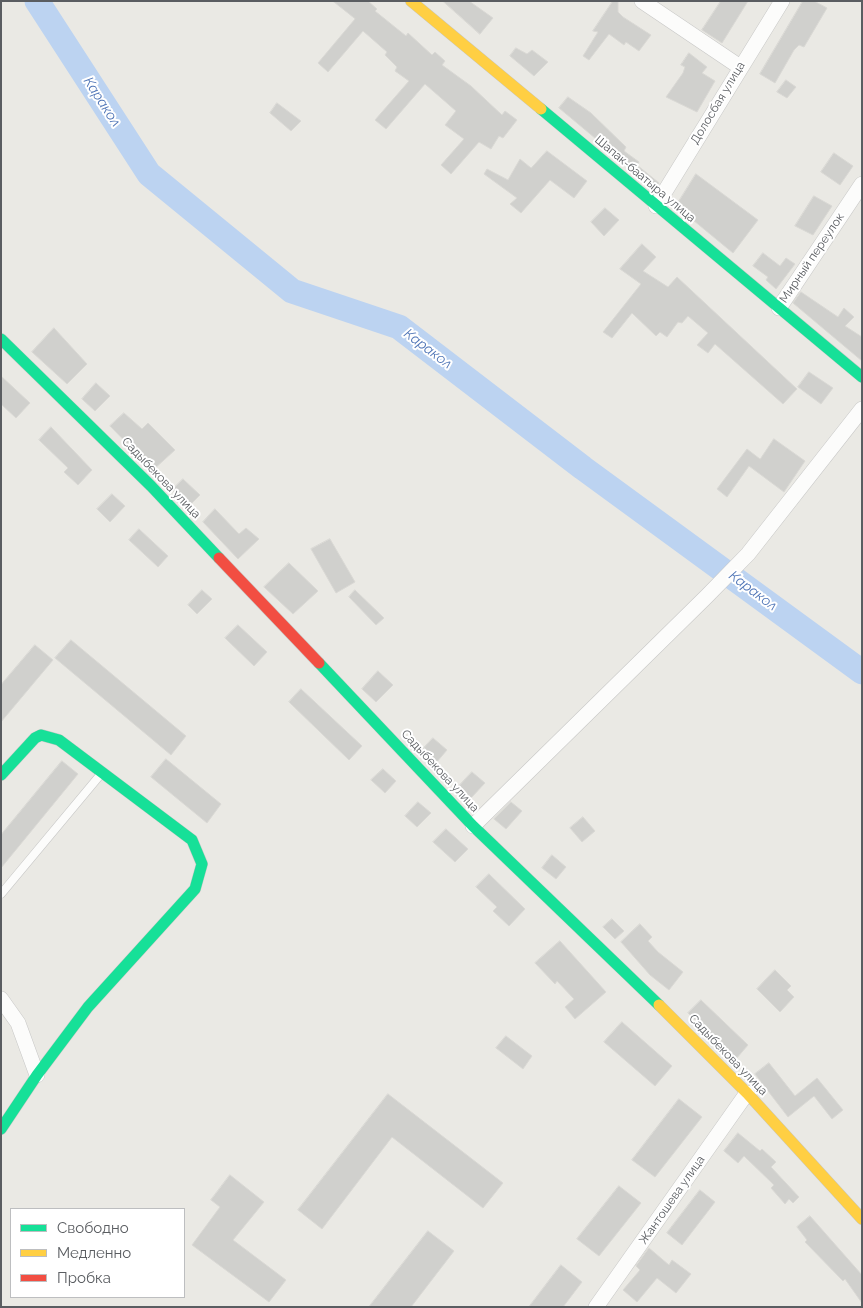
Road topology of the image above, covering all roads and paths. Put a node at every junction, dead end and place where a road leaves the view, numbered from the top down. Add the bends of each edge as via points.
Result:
1 (411, 1) edge
2 (642, 1) edge
3 (782, 1) edge
4 (740, 67) junction
5 (862, 184) edge
6 (656, 206) junction
7 (779, 308) junction
8 (1, 339) edge
9 (862, 377) edge
10 (862, 409) edge
11 (102, 773) junction
12 (1, 775) edge
13 (474, 826) junction
14 (1, 894) edge
15 (1, 999) edge
16 (37, 1074) junction
17 (747, 1093) junction
18 (1, 1129) edge
19 (862, 1219) edge
20 (596, 1307) edge

1 - 6 street, Шапак-баатыра улица
2 - 4 street
3 - 4 street, Долосбая улица
4 - 6 street, Долосбая улица
5 - 7 street, Мирный переулок
6 - 7 street, Шапак-баатыра улица
7 - 9 street, Шапак-баатыра улица
8 - 13 street, Садыбекова улица via 151,486
10 - 13 street via 748,554
11 - 12 street via 59,740 41,735
11 - 14 lane
11 - 16 street via 192,840 201,854 204,869 195,889 88,1007
13 - 17 street, Садыбекова улица
15 - 16 street via 18,1023
16 - 18 street
17 - 19 street, Садыбекова улица
17 - 20 street, Жантошева улица

